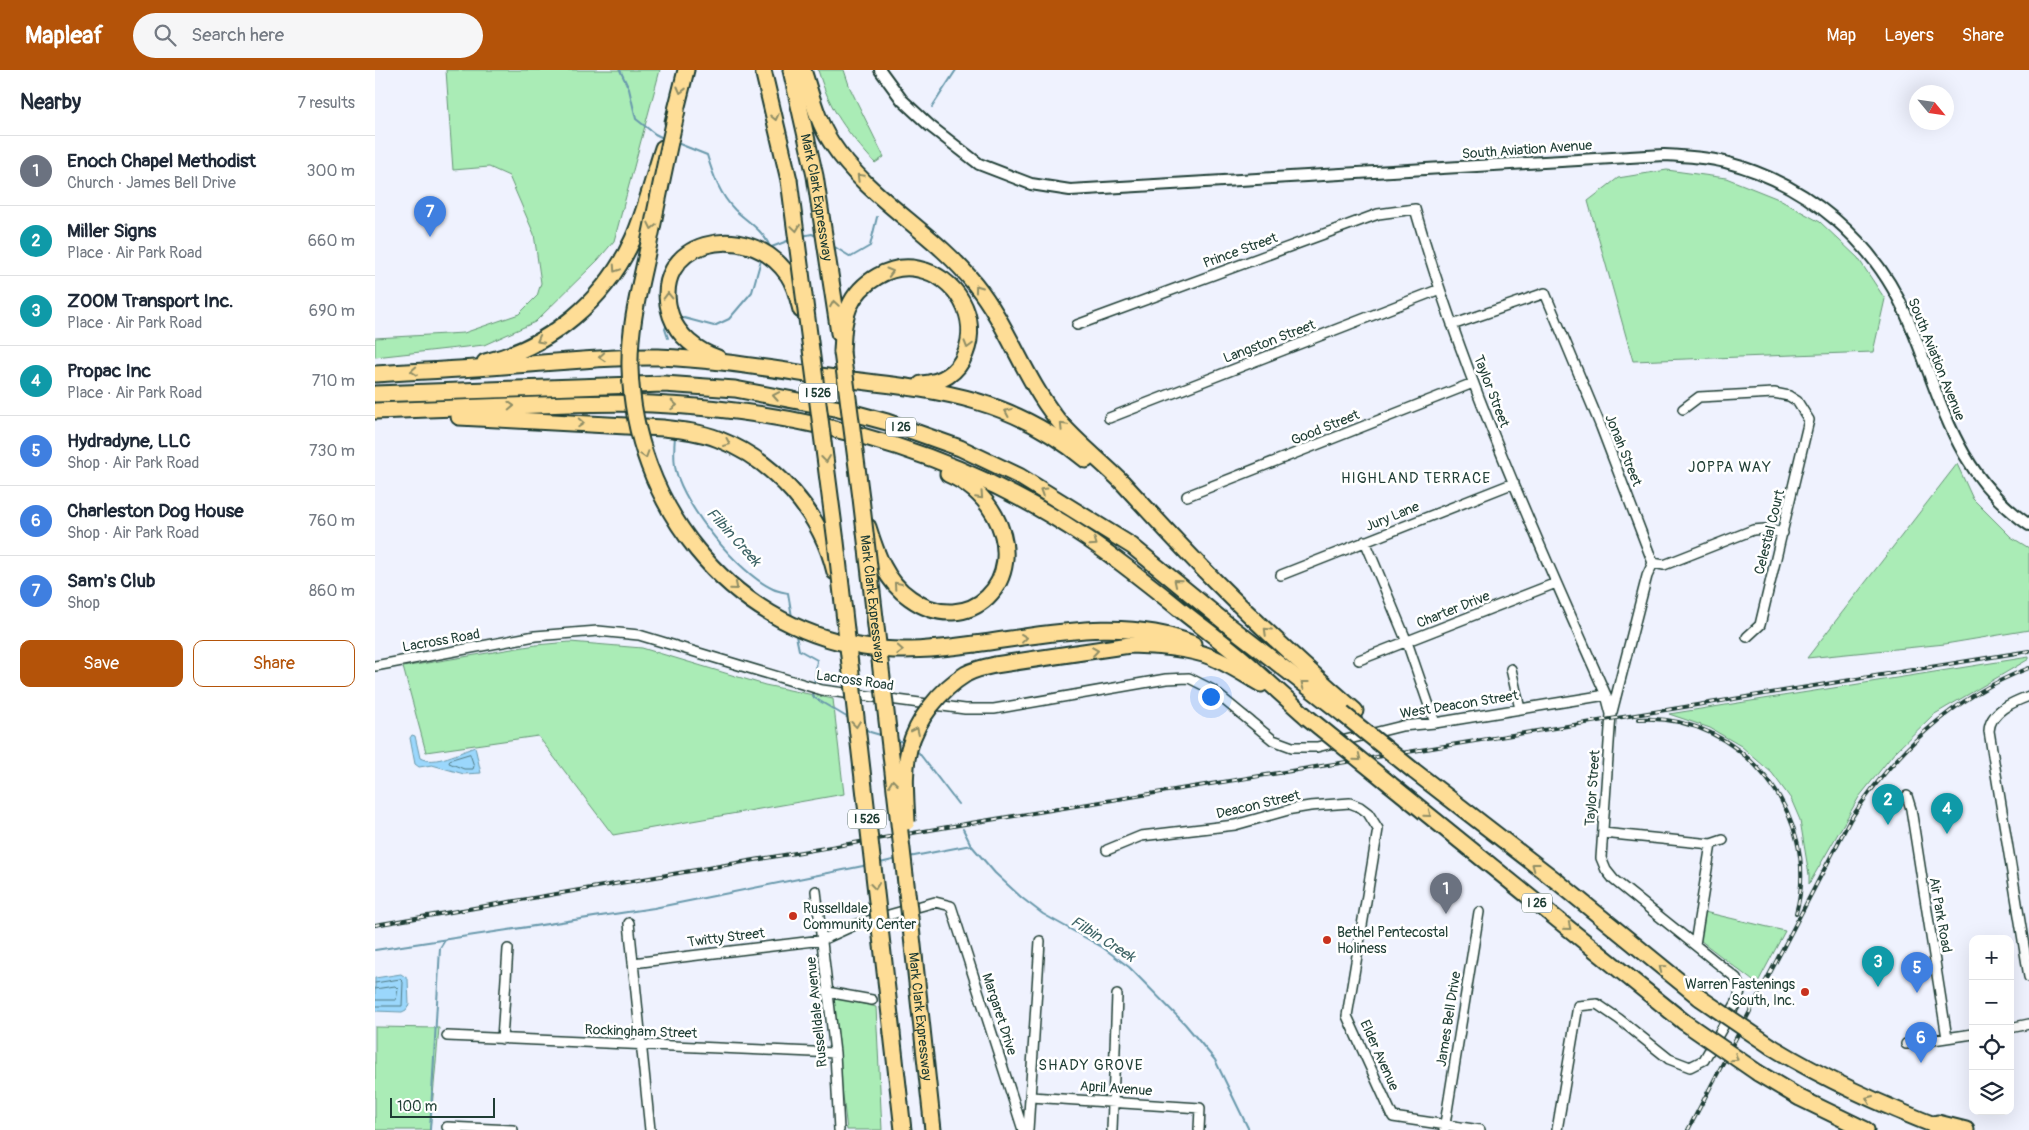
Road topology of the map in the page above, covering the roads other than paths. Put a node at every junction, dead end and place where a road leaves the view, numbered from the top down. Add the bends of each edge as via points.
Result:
1 (686, 70) edge
2 (763, 70) edge
3 (791, 70) edge
4 (803, 70) edge
5 (880, 70) edge
6 (677, 110) junction
7 (1415, 209) joint
8 (1440, 289) junction
9 (1077, 325) dead end
10 (1452, 325) junction
11 (842, 352) junction
12 (813, 357) junction
13 (738, 365) junction
14 (454, 369) junction
15 (375, 374) edge
16 (1473, 383) junction
17 (894, 385) junction
18 (375, 394) edge
19 (1683, 410) dead end
20 (375, 412) edge
21 (1109, 418) dead end
22 (877, 439) junction
23 (1514, 483) junction
24 (1187, 496) dead end
25 (861, 498) junction
26 (1147, 510) junction
27 (2029, 525) edge
28 (1783, 533) junction
29 (1365, 541) junction
30 (1653, 562) junction
31 (1281, 575) dead end
32 (1556, 583) junction
33 (843, 606) junction
34 (1747, 637) dead end
35 (1407, 642) junction
36 (1359, 660) dead end
37 (375, 666) edge
38 (1511, 669) dead end
39 (1257, 682) junction
40 (1606, 695) junction
41 (2029, 696) edge
42 (1283, 697) junction
43 (1520, 709) junction
44 (1349, 712) junction
45 (1611, 714) junction
46 (1435, 723) junction
47 (1317, 747) joint
48 (1907, 796) dead end
49 (1378, 829) joint
50 (1603, 833) junction
51 (1723, 840) dead end
52 (1711, 844) junction
53 (1107, 850) dead end
54 (816, 891) dead end
55 (951, 906) joint
56 (1479, 912) dead end
57 (910, 918) junction
58 (629, 923) dead end
59 (822, 940) junction
60 (1040, 941) dead end
61 (1695, 944) junction
62 (508, 949) dead end
63 (633, 963) junction
64 (2029, 977) edge
65 (827, 992) junction
66 (1117, 995) dead end
67 (872, 1000) dead end
68 (2029, 1024) edge
69 (2014, 1027) edge
70 (892, 1033) junction
71 (1969, 1035) edge
72 (447, 1036) dead end
73 (1947, 1038) junction
74 (502, 1040) junction
75 (1905, 1044) dead end
76 (641, 1045) junction
77 (835, 1053) junction
78 (927, 1069) junction
79 (1031, 1097) junction
80 (1801, 1098) junction
81 (1113, 1102) junction
82 (1899, 1112) junction
83 (447, 1127) dead end
84 (1445, 1127) edge
85 (513, 1130) edge
86 (650, 1130) edge
87 (839, 1130) edge
88 (892, 1130) edge
89 (903, 1130) edge
90 (933, 1130) edge
91 (940, 1130) edge
92 (1023, 1130) edge
93 (1028, 1130) edge
94 (1112, 1130) edge
95 (1199, 1130) edge
96 (1479, 1130) edge
97 (1557, 1130) edge
98 (1844, 1130) edge
99 (1866, 1130) edge
100 (1947, 1130) edge
101 (1965, 1130) edge

1 -> 6 highway
2 -> 12 highway, Mark Clark Expressway / I 526, bridge via 789,180
11 -> 3 highway, Mark Clark Expressway / I 526 via 815,176
26 -> 4 highway via 1046,404 975,284 860,177 839,153 821,122
5 - 27 street, South Aviation Avenue via 902,100 979,164 1031,184 1070,190 1665,155 1719,161 1763,174 1819,206 1849,232 1878,266 1909,320 1944,417 1959,448 1978,476
6 -> 14 highway, bridge via 639,226 626,254 600,291 563,326 520,350
6 -> 39 highway, bridge via 638,294 630,367 632,396 638,435 655,485 670,514 697,550 723,577 752,600 792,624 835,641 909,651 1083,631 1143,632 1187,642 1217,654
7 - 8 street, Taylor Street
7 - 9 street, Prince Street via 1378,214
8 - 10 street, Taylor Street
8 - 21 street, Langston Street
10 - 16 street, Taylor Street
10 - 30 street, Jonah Street via 1545,293
11 -> 17 highway via 850,305 871,281 889,271 918,269 938,278 958,295 967,312 971,333 965,356 942,380
11 - 25 highway, Mark Clark Expressway / I 526, bridge
13 -> 12 highway, bridge via 703,352 687,339 674,322 667,302 672,273 686,255 715,242 752,246 778,262 799,299
12 -> 33 highway, Mark Clark Expressway / I 526, bridge
13 -> 14 highway via 675,358 610,357
13 - 17 highway
14 -> 15 highway
16 - 23 street, Taylor Street
16 - 24 street, Good Street
26 -> 17 highway via 1061,441 1011,413 972,398
44 -> 18 highway, I 26 via 1227,624 1132,546 1019,476 960,448 887,422 789,398 735,389 689,386 609,385
19 - 28 street, Celestial Court via 1699,397 1774,393 1797,401 1809,420
20 -> 22 highway, I 26 via 649,403 748,412
20 -> 33 highway, bridge via 663,428 693,432 733,445 763,464 805,507 831,555
22 -> 25 highway, bridge via 965,482 983,498 1003,534 1005,544 1006,566 993,592 979,604 961,611 943,612 925,607 904,594 877,556
22 -> 42 highway, I 26 via 987,481 1085,537 1214,636
23 - 29 street, Jury Lane
23 - 32 street, Taylor Street
57 -> 25 highway, Mark Clark Expressway / I 526, bridge
44 -> 26 highway
28 - 30 street via 1753,530 1664,566
28 - 34 street, Celestial Court via 1760,625
29 - 31 street, Jury Lane
29 - 35 street
30 - 45 street
32 - 35 street, Charter Drive
32 - 40 street, Taylor Street
33 -> 70 highway, Mark Clark Expressway / I 526, bridge
35 - 36 street, Charter Drive
35 - 46 street
37 - 47 street, Lacross Road via 535,636 598,631 639,635 803,686 965,709 994,709 1165,679 1189,678 1211,689 1273,740 1292,747
38 - 43 street
39 - 42 highway
57 -> 39 highway, bridge via 906,785 909,749 921,721 944,691 967,673 995,665 1150,646 1204,655
40 - 43 street, West Deacon Street
40 - 45 street, Taylor Street
41 - 64 street via 2008,705 1996,715 1989,731
42 -> 80 highway, I 26, bridge via 1684,1022
43 - 46 street, West Deacon Street
82 -> 44 highway, I 26, bridge via 1857,1094 1772,1047 1700,998 1559,883 1414,772
45 - 50 street, Taylor Street
46 - 47 street, West Deacon Street via 1402,726
48 - 73 street, Air Park Road
49 - 53 street, Deacon Street via 1368,814 1351,803 1310,806 1235,825 1141,836
49 - 84 street, Elder Avenue via 1347,1016 1393,1116
50 - 52 street
50 - 61 street, Taylor Street via 1601,858 1614,880
51 - 52 street
52 - 61 street
54 - 59 street, Russelldale Avenue
55 - 59 street, Twitty Street via 935,902 857,924
55 - 92 street, Margaret Drive
56 - 84 street, James Bell Drive
57 - 78 highway, Mark Clark Expressway / I 526
58 - 63 street
59 - 63 street, Twitty Street
59 - 65 street, Russelldale Avenue
60 - 79 street
61 - 97 street, Taylor Street via 1736,978 1741,987 1738,1000 1704,1060 1691,1068 1679,1064 1597,1004 1578,1006
62 - 74 street
63 - 76 street
65 - 67 street
65 - 77 street, Russelldale Avenue
66 - 81 street
68 - 69 street
70 - 88 highway
70 - 89 highway, Mark Clark Expressway / I 526
71 - 73 street
72 - 74 street, Rockingham Street
73 - 75 street
74 - 76 street, Rockingham Street
76 - 77 street, Rockingham Street
76 - 86 street
77 - 87 street, Russelldale Avenue
78 - 90 highway, Mark Clark Expressway / I 526
78 - 91 highway
79 - 81 street, April Avenue
79 - 93 street
80 - 98 highway
80 - 99 highway, I 26
81 - 94 street
81 - 95 street, April Avenue via 1200,1108
82 - 100 highway, I 26
82 - 101 highway
83 - 85 street
84 - 96 street, Elder Avenue

